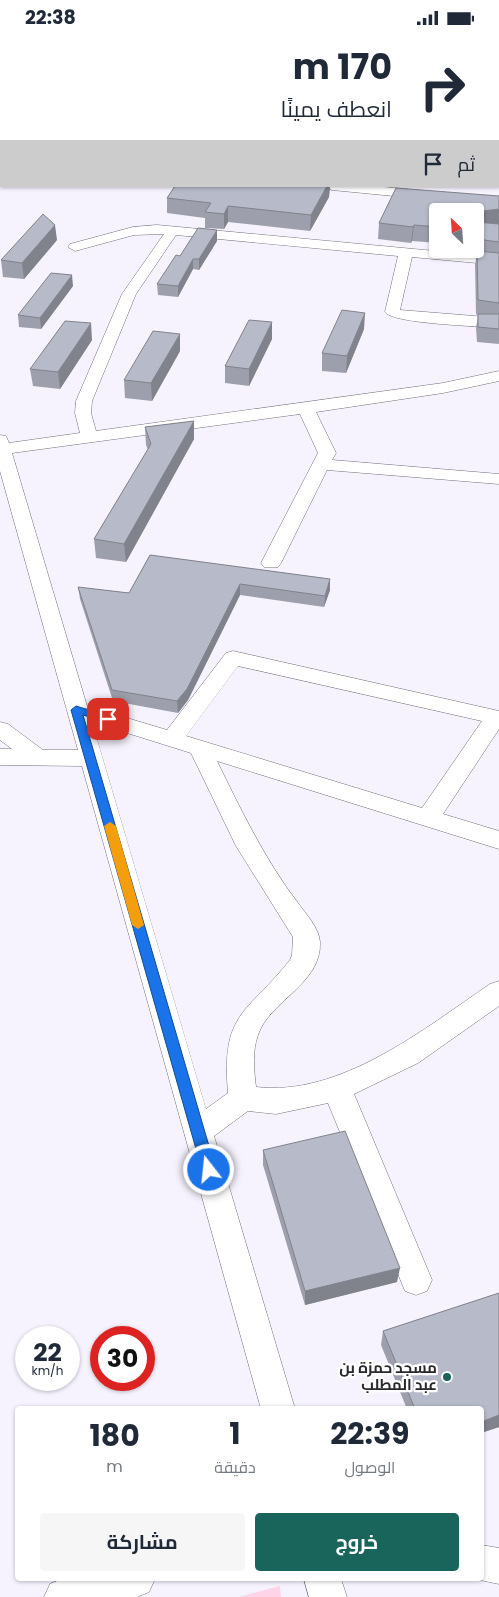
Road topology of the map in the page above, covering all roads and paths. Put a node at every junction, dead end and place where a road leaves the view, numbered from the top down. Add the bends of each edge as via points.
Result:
1 (343, 187) edge
2 (441, 196) edge
3 (173, 230) junction
4 (75, 247) dead end
5 (406, 252) junction
6 (499, 261) edge
7 (499, 323) edge
8 (499, 376) edge
9 (306, 409) junction
10 (89, 437) junction
11 (1, 446) edge
12 (322, 464) junction
13 (499, 479) edge
14 (271, 563) dead end
15 (76, 710) junction
16 (0, 729) edge
17 (172, 739) junction
18 (198, 747) junction
19 (0, 757) edge
20 (37, 757) junction
21 (90, 757) junction
22 (428, 818) junction
23 (499, 841) edge
24 (499, 992) edge
25 (337, 1089) junction
26 (243, 1098) junction
27 (198, 1131) junction
28 (416, 1279) dead end
29 (277, 1406) edge
30 (484, 1564) edge
31 (499, 1566) edge
32 (128, 1581) edge
33 (324, 1581) edge
34 (63, 1597) edge
35 (328, 1597) edge

1 - 2 street
3 - 4 street via 133,231
3 - 5 street
3 - 10 street via 134,286 118,317 84,401 83,413
5 - 6 street
5 - 7 street via 392,312 403,316
8 - 9 street
9 - 10 street
9 - 12 street via 327,453
10 - 11 street
11 - 15 street
12 - 13 street
12 - 14 street
15 - 17 street
15 - 21 street
16 - 20 street
17 - 18 street
17 - 22 street via 232,658 496,717
18 - 22 street
18 - 26 street via 257,865 307,941 305,957 295,974 268,999 244,1032 240,1063
19 - 20 street
20 - 21 street
21 - 27 street
22 - 23 street
24 - 25 street via 408,1055
25 - 26 street via 276,1102
25 - 28 street
26 - 27 street
27 - 29 street
30 - 31 street
32 - 34 street
33 - 35 street

